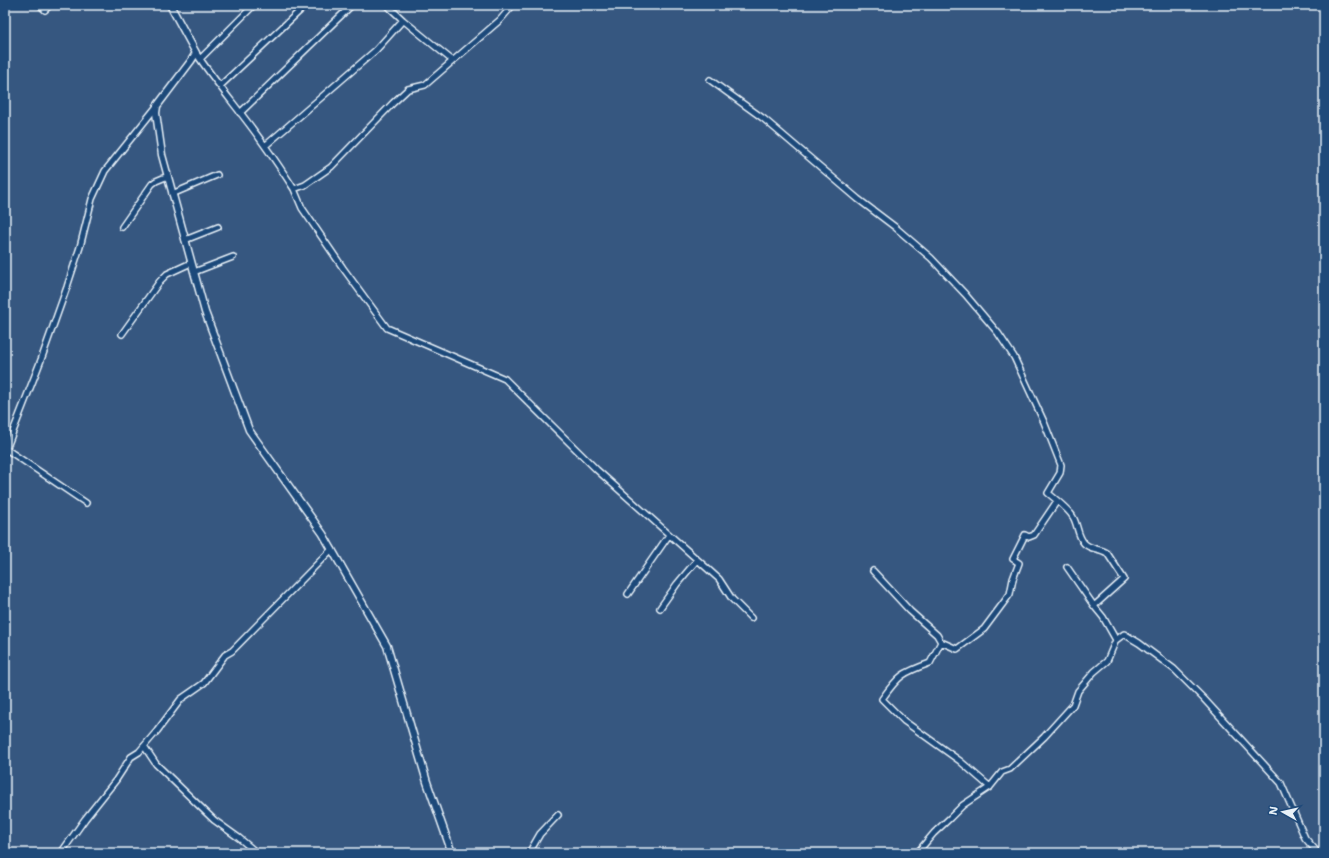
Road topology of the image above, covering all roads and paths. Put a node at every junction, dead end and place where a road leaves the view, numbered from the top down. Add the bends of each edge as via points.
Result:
1 (40, 5) edge
2 (50, 5) edge
3 (170, 5) edge
4 (254, 5) edge
5 (306, 5) edge
6 (352, 5) edge
7 (387, 5) edge
8 (513, 5) edge
9 (403, 20) junction
10 (196, 53) junction
11 (200, 59) junction
12 (453, 61) junction
13 (710, 80) dead end
14 (220, 86) junction
15 (157, 106) junction
16 (240, 113) junction
17 (265, 146) junction
18 (217, 175) dead end
19 (168, 176) junction
20 (294, 189) junction
21 (172, 194) junction
22 (122, 227) dead end
23 (218, 227) dead end
24 (185, 240) junction
25 (233, 257) dead end
26 (191, 262) junction
27 (194, 272) junction
28 (122, 334) dead end
29 (6, 450) edge
30 (1057, 501) junction
31 (86, 503) dead end
32 (669, 535) junction
33 (332, 549) junction
34 (697, 560) junction
35 (1067, 567) dead end
36 (873, 571) dead end
37 (628, 594) dead end
38 (1094, 606) junction
39 (660, 608) dead end
40 (751, 618) dead end
41 (1116, 640) junction
42 (941, 642) junction
43 (144, 746) junction
44 (990, 787) junction
45 (558, 816) dead end
46 (60, 853) edge
47 (256, 853) edge
48 (452, 853) edge
49 (528, 853) edge
50 (917, 853) edge
51 (1318, 853) edge

1 - 2 street via 44,10
3 - 10 street
4 - 11 street
5 - 14 street
6 - 16 street
7 - 9 street
8 - 12 street via 500,20
9 - 12 street
9 - 17 street via 376,50
10 - 11 street
10 - 15 street
11 - 14 street
12 - 20 street via 425,85 408,89 331,167 305,185
13 - 30 street via 764,119 858,199 895,226 931,258 998,333 1014,357 1061,465 1060,473 1048,493
14 - 16 street
15 - 19 street via 162,155
15 - 29 street via 105,171 92,199 64,295
16 - 17 street
17 - 20 street
18 - 21 street
19 - 21 street
19 - 22 street via 152,184
20 - 32 street via 302,208 387,328 504,379 597,470
21 - 24 street
23 - 24 street
24 - 26 street
25 - 27 street
26 - 27 street
26 - 28 street via 167,274 160,281
27 - 33 street via 205,312 248,430
29 - 31 street
30 - 38 street via 1073,516 1083,542 1094,549 1104,550 1124,579
30 - 42 street via 1034,535 1025,535 1013,559 1019,563 1010,594 984,629 957,649
32 - 34 street
32 - 37 street
33 - 43 street via 226,655 204,683 181,699
33 - 48 street via 386,646
34 - 39 street
34 - 40 street via 719,579 732,598
35 - 38 street
36 - 42 street
38 - 41 street
41 - 44 street via 1107,661 1078,691 1073,705 1028,753 1010,769 1002,772
41 - 51 street via 1124,634 1140,643 1174,669 1204,700 1281,783 1305,838
42 - 44 street via 930,663 908,671 896,679 882,699 904,721 960,761
43 - 46 street via 131,757
43 - 47 street via 156,764 214,820
44 - 50 street via 963,805
45 - 49 street via 540,834

